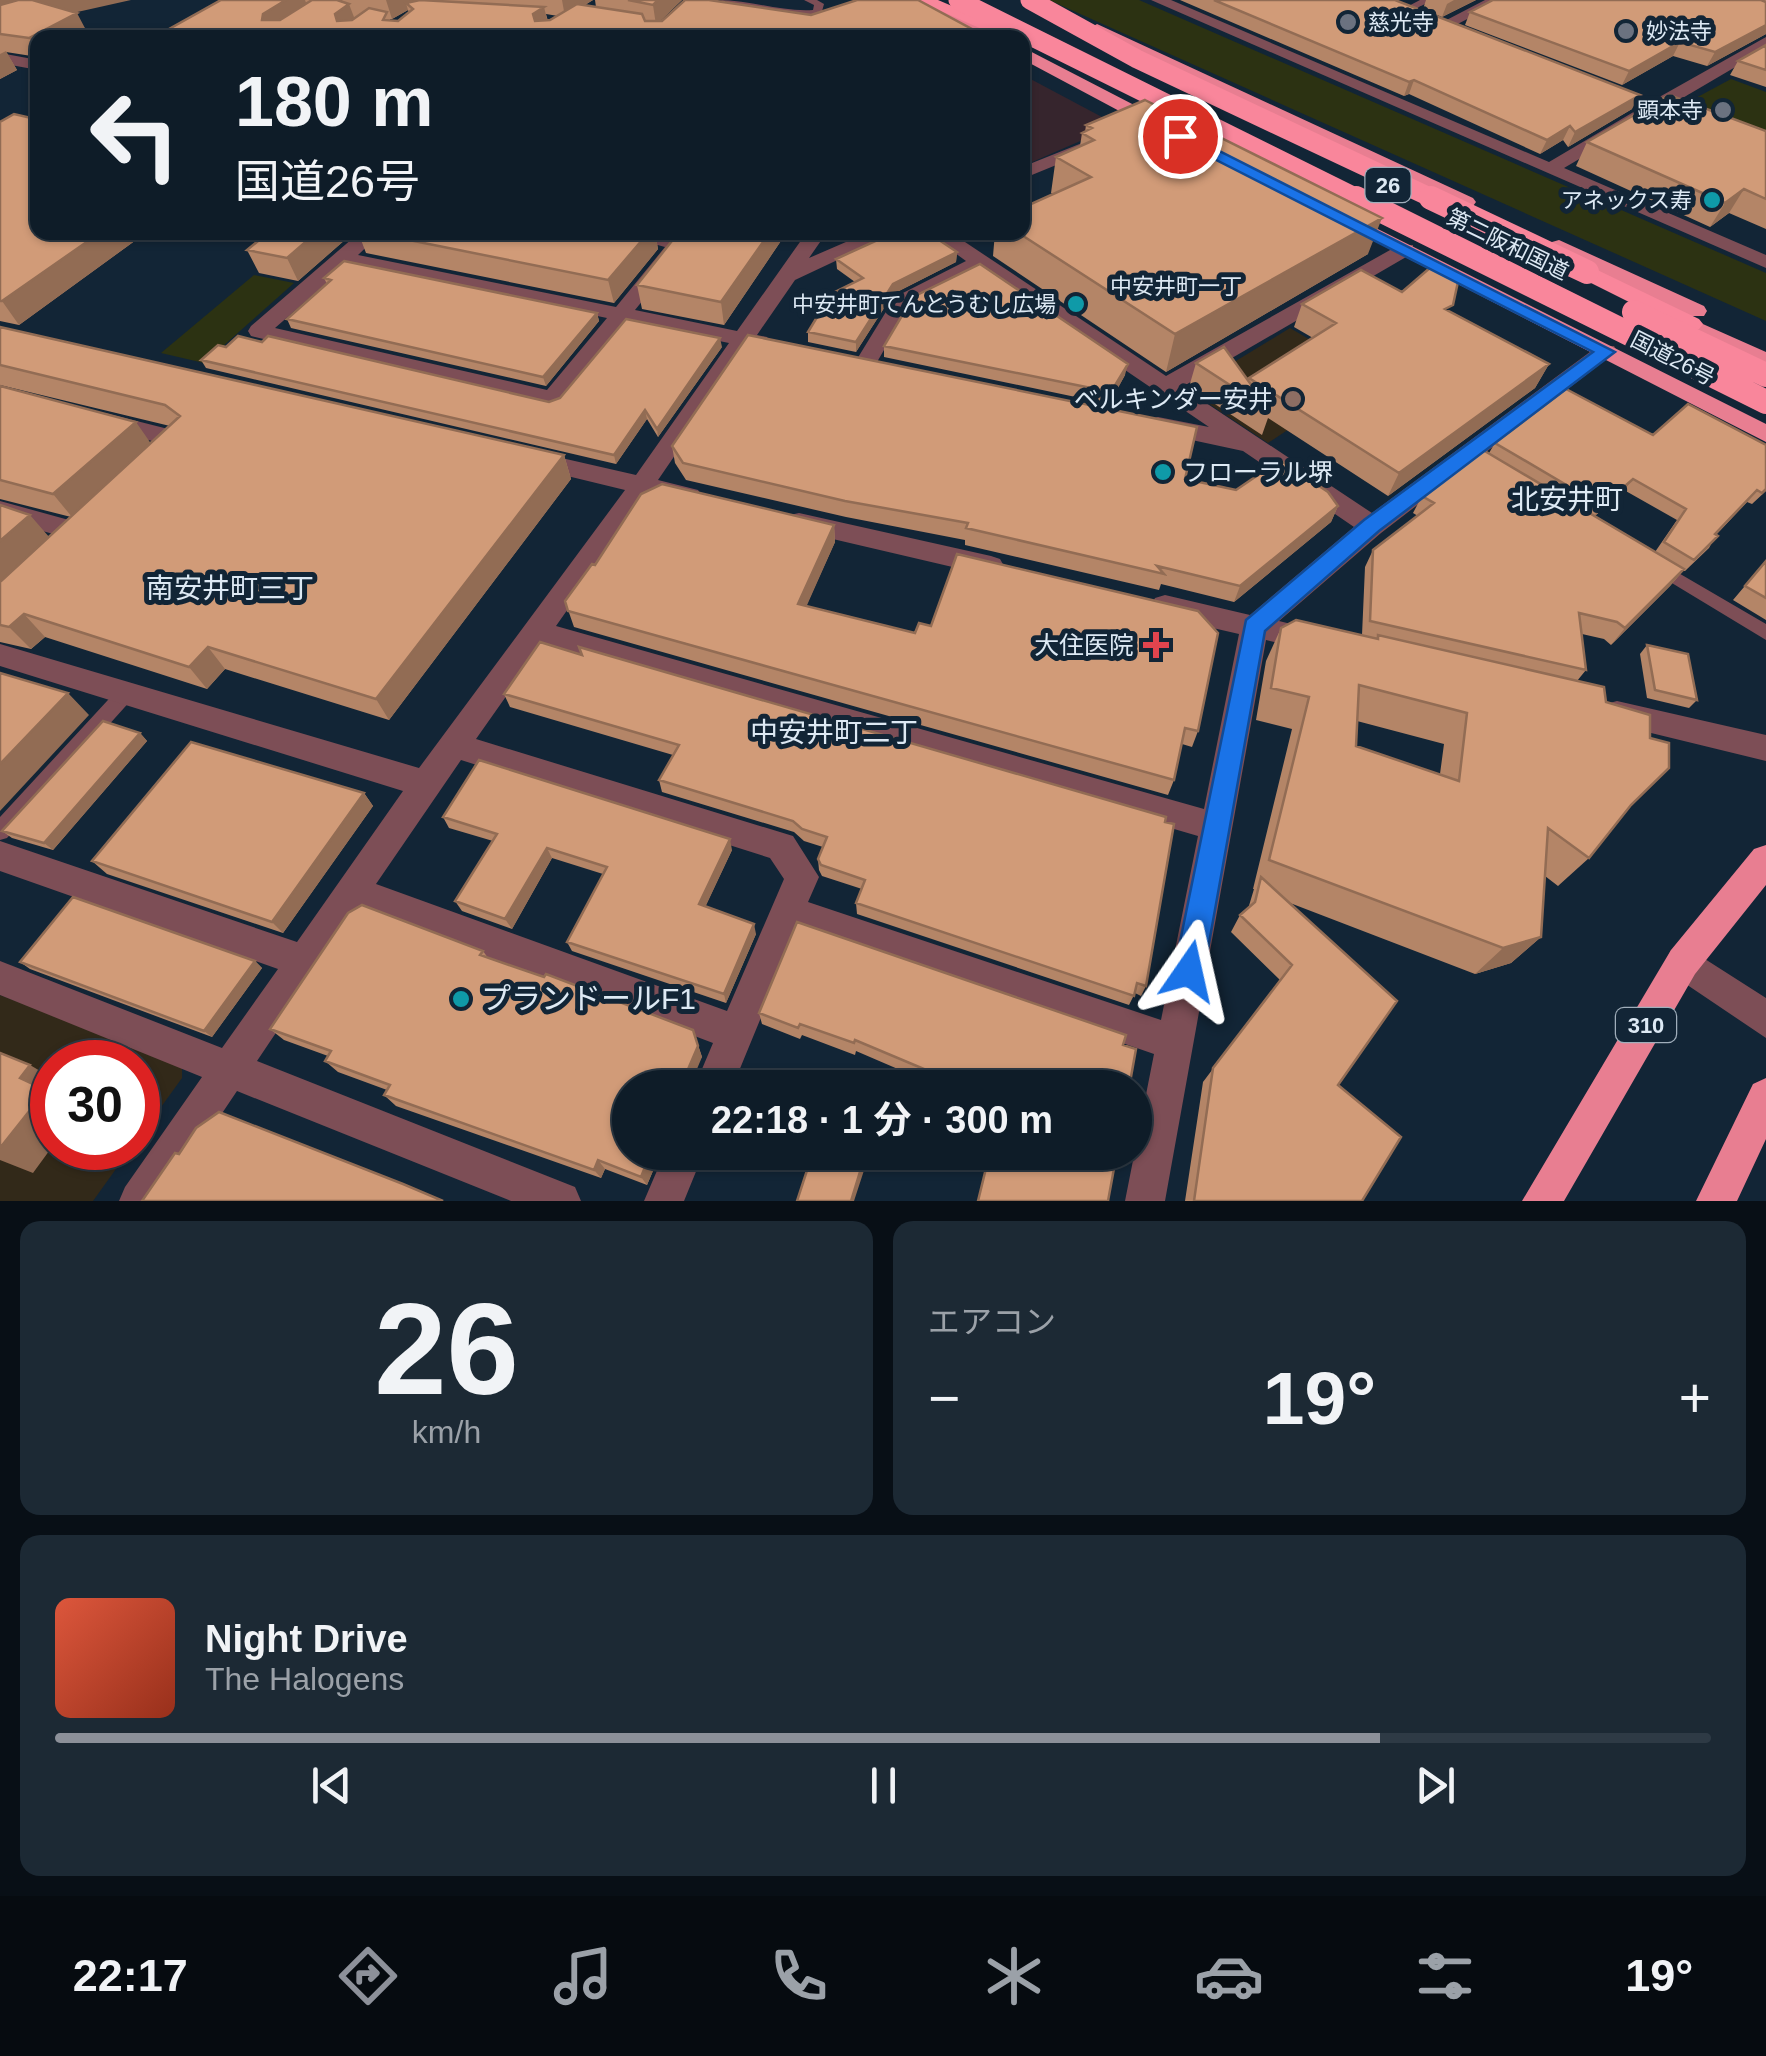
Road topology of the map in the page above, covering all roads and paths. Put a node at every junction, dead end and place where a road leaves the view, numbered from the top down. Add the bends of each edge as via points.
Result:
1 (723, 0) edge
2 (809, 0) edge
3 (922, 0) edge
4 (958, 0) edge
5 (970, 0) edge
6 (992, 0) edge
7 (1015, 0) edge
8 (1030, 0) edge
9 (1428, 0) edge
10 (1497, 0) edge
11 (1166, 1) edge
12 (1396, 8) joint
13 (1444, 26) junction
14 (979, 30) edge
15 (999, 30) edge
16 (1018, 30) edge
17 (1461, 32) edge
18 (1030, 36) edge
19 (1030, 42) edge
20 (1766, 42) edge
21 (1030, 56) edge
22 (0, 58) edge
23 (30, 63) edge
24 (1068, 75) junction
25 (1586, 80) edge
26 (1213, 91) junction
27 (1657, 108) junction
28 (1693, 122) edge
29 (1140, 123) junction
30 (1180, 136) edge
31 (1098, 141) edge
32 (1551, 168) junction
33 (1030, 171) edge
34 (1317, 205) edge
35 (363, 240) edge
36 (659, 240) edge
37 (811, 240) edge
38 (868, 240) edge
39 (948, 240) edge
40 (1406, 249) junction
41 (343, 258) junction
42 (981, 262) junction
43 (1766, 262) edge
44 (788, 275) junction
45 (621, 314) junction
46 (1690, 324) junction
47 (742, 338) junction
48 (1766, 344) edge
49 (778, 345) edge
50 (1606, 352) junction
51 (1766, 361) edge
52 (866, 364) edge
53 (1766, 375) edge
54 (1164, 386) junction
55 (1766, 402) edge
56 (72, 412) edge
57 (1766, 418) edge
58 (1134, 420) edge
59 (1766, 434) edge
60 (1250, 444) junction
61 (510, 454) edge
62 (150, 466) edge
63 (642, 485) junction
64 (719, 503) edge
65 (0, 510) edge
66 (776, 516) edge
67 (1372, 526) junction
68 (1634, 553) edge
69 (52, 556) edge
70 (1025, 574) edge
71 (1140, 600) edge
72 (1254, 627) junction
73 (536, 631) junction
74 (1766, 633) edge
75 (1331, 645) edge
76 (0, 655) edge
77 (126, 693) junction
78 (1598, 708) edge
79 (454, 744) junction
80 (1766, 748) edge
81 (426, 784) junction
82 (1216, 827) junction
83 (0, 831) edge
84 (0, 856) edge
85 (1766, 860) edge
86 (352, 891) junction
87 (787, 911) junction
88 (305, 962) junction
89 (1684, 962) junction
90 (0, 978) edge
91 (1766, 1020) edge
92 (736, 1034) junction
93 (1175, 1043) junction
94 (233, 1068) junction
95 (720, 1070) edge
96 (1766, 1097) edge
97 (677, 1170) edge
98 (139, 1201) edge
99 (561, 1201) edge
100 (664, 1201) edge
101 (1146, 1201) edge
102 (1542, 1201) edge
103 (1716, 1201) edge

1 - 2 lane via 818,13 819,4
3 - 14 highway
3 - 15 highway
4 - 16 highway, 第二阪和国道 / 26, bridge
5 - 24 highway via 1054,42
6 - 53 highway, 第二阪和国道 / 26, bridge via 1158,86
7 - 26 highway, 国道26号 / 26
8 - 46 highway, bridge via 1136,59
9 - 12 lane
10 - 13 street
11 - 32 street
12 - 13 street
13 - 17 street
18 - 55 highway, 第二阪和国道 / 26, bridge
19 - 57 highway, bridge via 1558,304
20 - 27 street
21 - 24 highway
22 - 23 street
24 - 29 highway
25 - 27 street
26 - 29 street
26 - 46 highway, 国道26号 / 26 via 1568,273
26 - 48 highway, 26
27 - 28 street
27 - 32 street
29 - 30 highway
31 - 33 street
32 - 43 street
34 - 40 highway, 国道26号 / 26
35 - 41 street
36 - 45 street via 678,244
37 - 44 street
38 - 44 street
39 - 42 street
40 - 50 highway, 国道26号 / 26
40 - 54 street
41 - 45 street
41 - 45 street via 259,332 552,399
42 - 52 street via 902,300
42 - 54 street
44 - 47 street
45 - 47 street
46 - 51 highway, 国道26号 / 26
47 - 49 street
47 - 63 street
50 - 59 highway, 国道26号 / 26
50 - 67 street via 1477,458
54 - 60 street
56 - 62 street via 179,440
58 - 60 street
60 - 67 street
61 - 63 street
63 - 64 street
63 - 73 street
65 - 69 street via 85,525
66 - 70 street
67 - 72 street
68 - 74 lane
71 - 72 street
72 - 75 street
72 - 82 street
73 - 79 street
73 - 82 street
76 - 77 street
77 - 81 street
77 - 83 lane
78 - 80 street
79 - 81 street
79 - 87 street via 780,847 802,877
81 - 86 street
82 - 93 street
84 - 88 street
85 - 89 highway, 310
86 - 88 street
86 - 92 street
87 - 92 street
87 - 93 street
88 - 94 street
89 - 91 street
89 - 102 highway, 310
90 - 94 street
92 - 95 street
93 - 101 street
94 - 98 street
94 - 99 street
96 - 103 highway
97 - 100 street

